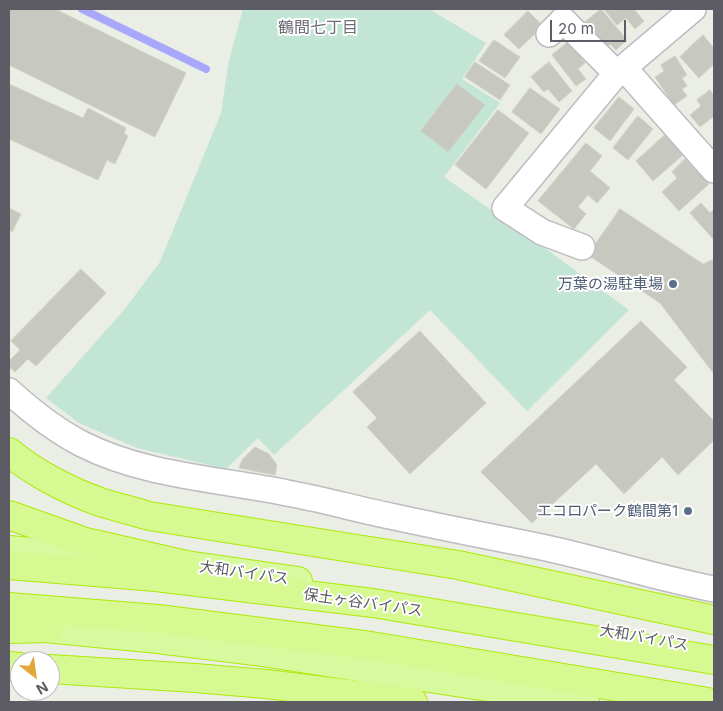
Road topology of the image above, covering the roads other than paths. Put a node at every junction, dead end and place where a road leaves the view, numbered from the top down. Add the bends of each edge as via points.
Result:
1 (693, 9) edge
2 (549, 34) dead end
3 (620, 71) junction
4 (714, 170) edge
5 (582, 247) dead end
6 (9, 391) edge
7 (9, 452) edge
8 (9, 515) edge
9 (9, 550) edge
10 (9, 565) edge
11 (186, 565) junction
12 (714, 589) edge
13 (9, 608) edge
14 (714, 620) edge
15 (9, 625) edge
16 (48, 628) junction
17 (9, 629) edge
18 (714, 650) edge
19 (714, 660) edge
20 (60, 669) edge
21 (413, 702) edge
22 (585, 702) edge
23 (708, 702) edge

1 - 3 street
2 - 3 street via 563,20
3 - 4 street
3 - 5 street via 505,208 542,232
6 - 12 street via 60,432 123,461 544,547
7 - 14 highway via 44,476 77,492 149,516 458,565
8 - 11 highway via 85,542
9 - 11 highway, 大和バイパス
10 - 19 highway, 保土ヶ谷バイパス via 156,577 373,603
11 - 18 highway, 大和バイパス via 354,589
13 - 23 highway via 158,619 371,646
15 - 16 highway
16 - 17 highway
16 - 22 highway via 255,651
20 - 21 highway via 257,683

